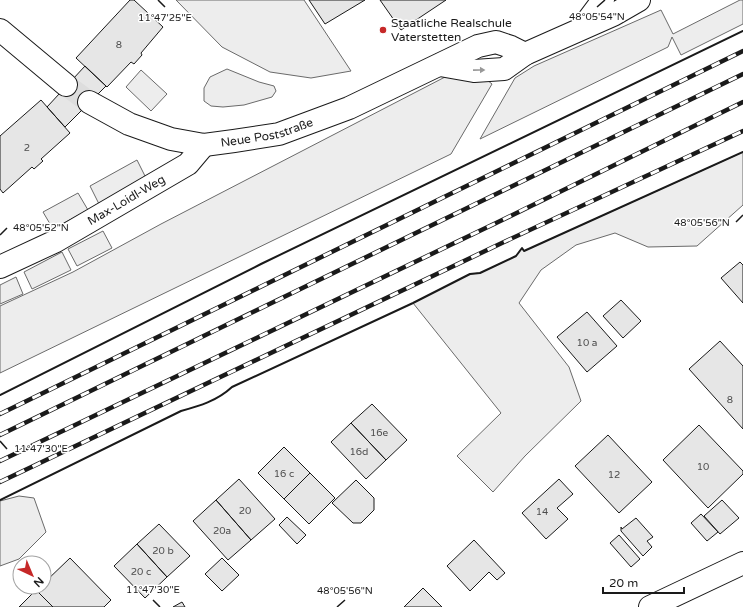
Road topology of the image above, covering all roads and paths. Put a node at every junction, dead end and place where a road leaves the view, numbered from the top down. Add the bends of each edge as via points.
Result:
1 (603, 0) edge
2 (639, 0) edge
3 (582, 28) junction
4 (0, 30) edge
5 (66, 86) tunnel mouth
6 (89, 102) tunnel mouth
7 (204, 145) junction
8 (0, 267) edge
9 (743, 563) edge
10 (650, 607) edge

1 - 3 street, Neue Poststraße
2 - 3 street, Neue Poststraße
3 - 7 street, Neue Poststraße via 525,54 504,69 474,71 440,65 349,108 280,134
4 - 5 street
6 - 7 street, Neue Poststraße via 129,124 171,139
7 - 8 street, Max-Loidl-Weg via 188,164 56,241
9 - 10 street

